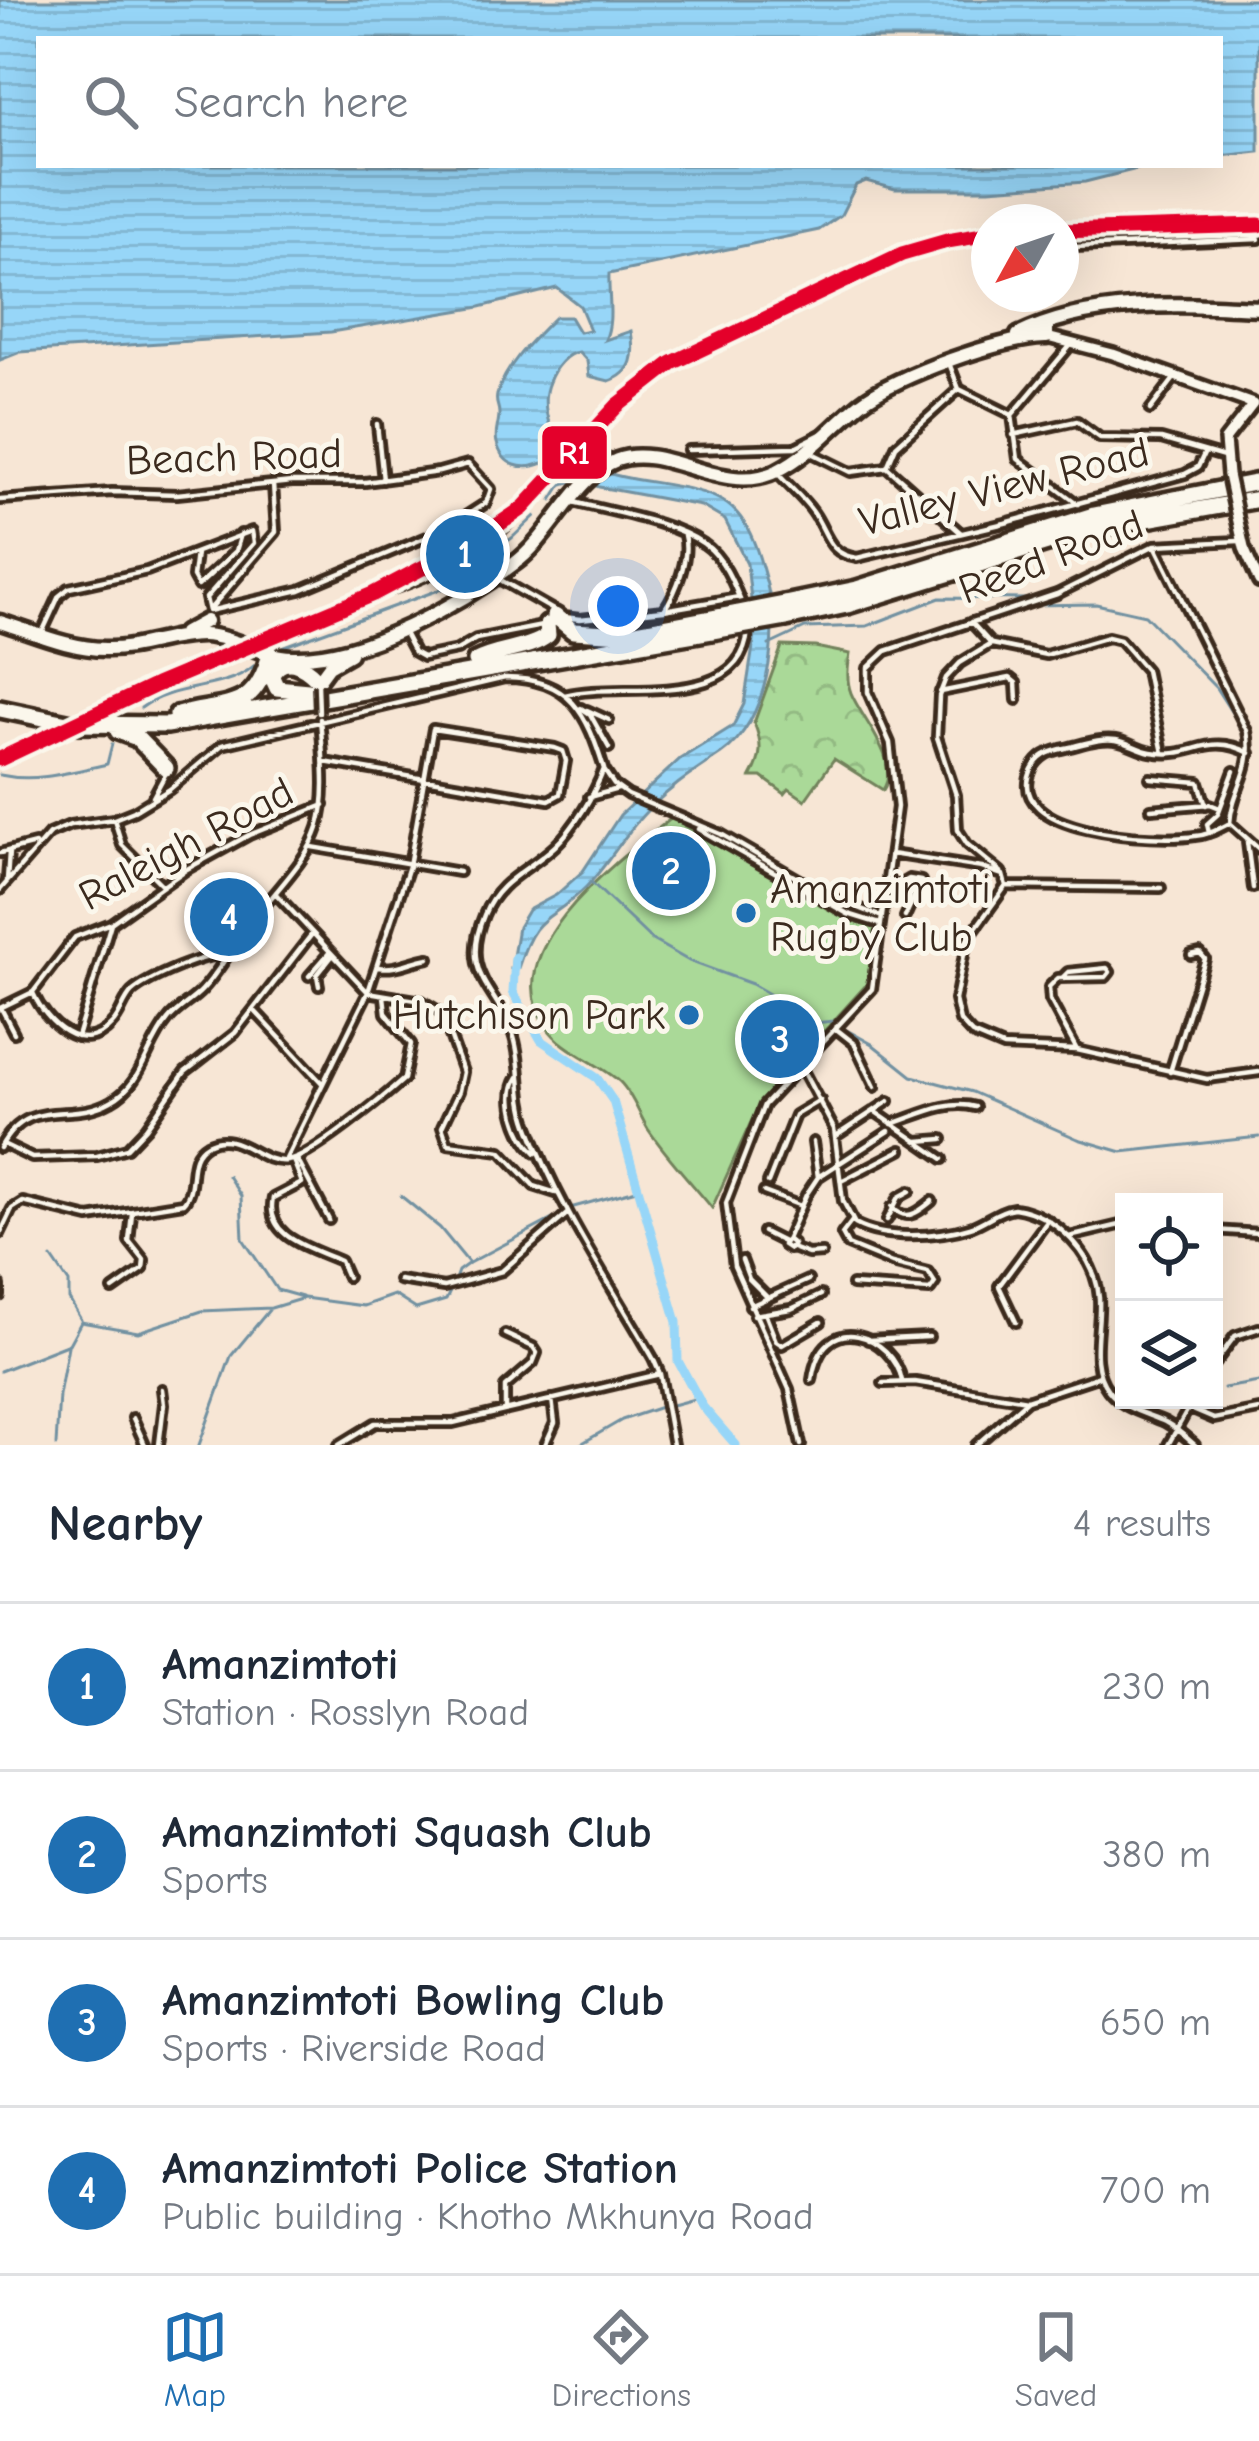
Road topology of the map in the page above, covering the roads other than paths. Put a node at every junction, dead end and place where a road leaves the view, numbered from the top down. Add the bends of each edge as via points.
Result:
1 (1259, 239) edge
2 (1079, 247) edge
3 (1259, 308) edge
4 (1047, 330) junction
5 (1072, 342) junction
6 (949, 363) junction
7 (1176, 376) junction
8 (959, 389) junction
9 (1150, 410) dead end
10 (1249, 410) edge
11 (1012, 415) junction
12 (377, 424) dead end
13 (828, 434) junction
14 (1012, 435) junction
15 (688, 450) dead end
16 (810, 452) junction
17 (1204, 454) junction
18 (1224, 457) junction
19 (887, 467) junction
20 (777, 471) junction
21 (383, 480) junction
22 (1259, 482) edge
23 (274, 484) junction
24 (1259, 499) edge
25 (0, 500) edge
26 (570, 502) junction
27 (1078, 504) junction
28 (961, 533) junction
29 (241, 534) junction
30 (684, 535) junction
31 (1243, 541) junction
32 (1156, 545) junction
33 (196, 553) junction
34 (513, 566) junction
35 (495, 578) junction
36 (1259, 582) edge
37 (515, 586) junction
38 (221, 595) junction
39 (225, 608) junction
40 (664, 610) junction
41 (785, 611) junction
42 (739, 612) junction
43 (555, 620) junction
44 (0, 622) edge
45 (206, 622) junction
46 (971, 622) junction
47 (402, 627) junction
48 (41, 634) junction
49 (624, 634) junction
50 (372, 641) junction
51 (992, 644) junction
52 (275, 656) junction
53 (316, 656) junction
54 (476, 662) junction
55 (315, 684) junction
56 (940, 692) junction
57 (566, 695) junction
58 (0, 700) edge
59 (1017, 700) dead end
60 (576, 705) junction
61 (0, 710) edge
62 (587, 710) junction
63 (169, 717) junction
64 (320, 717) junction
65 (216, 718) junction
66 (608, 720) dead end
67 (72, 724) junction
68 (304, 724) junction
69 (322, 744) junction
70 (609, 748) dead end
71 (1163, 753) junction
72 (1250, 753) junction
73 (324, 762) junction
74 (166, 769) junction
75 (604, 770) junction
76 (1234, 771) dead end
77 (188, 772) junction
78 (1150, 778) dead end
79 (423, 779) junction
80 (618, 789) junction
81 (589, 797) junction
82 (145, 805) junction
83 (325, 805) junction
84 (1206, 805) junction
85 (1220, 808) junction
86 (1151, 809) dead end
87 (114, 818) junction
88 (685, 821) junction
89 (1230, 824) junction
90 (1209, 833) junction
91 (39, 842) junction
92 (1247, 842) junction
93 (313, 847) junction
94 (1259, 849) edge
95 (9, 852) junction
96 (0, 854) edge
97 (891, 854) junction
98 (410, 866) junction
99 (459, 872) dead end
100 (1003, 875) junction
101 (163, 886) junction
102 (1006, 886) junction
103 (2, 887) edge
104 (1161, 888) dead end
105 (1253, 888) dead end
106 (885, 893) junction
107 (276, 894) junction
108 (883, 908) junction
109 (866, 912) junction
110 (905, 917) dead end
111 (882, 920) junction
112 (111, 923) junction
113 (312, 934) junction
114 (331, 954) junction
115 (1191, 955) dead end
116 (227, 956) junction
117 (429, 958) dead end
118 (376, 967) junction
119 (309, 976) dead end
120 (1063, 977) junction
121 (320, 986) dead end
122 (32, 992) junction
123 (368, 992) junction
124 (384, 996) junction
125 (1, 1008) edge
126 (254, 1010) junction
127 (836, 1028) junction
128 (14, 1033) dead end
129 (76, 1037) junction
130 (1077, 1050) junction
131 (800, 1065) junction
132 (1170, 1072) junction
133 (1259, 1072) edge
134 (322, 1084) junction
135 (875, 1088) dead end
136 (820, 1100) junction
137 (890, 1101) dead end
138 (975, 1107) dead end
139 (874, 1111) junction
140 (890, 1127) junction
141 (836, 1136) junction
142 (943, 1139) dead end
143 (916, 1141) junction
144 (813, 1142) dead end
145 (1, 1145) edge
146 (901, 1150) dead end
147 (943, 1159) dead end
148 (292, 1160) junction
149 (839, 1163) junction
150 (818, 1177) junction
151 (841, 1181) junction
152 (768, 1184) dead end
153 (910, 1191) dead end
154 (764, 1192) dead end
155 (557, 1193) junction
156 (932, 1201) dead end
157 (801, 1206) junction
158 (892, 1208) junction
159 (132, 1213) junction
160 (568, 1213) junction
161 (329, 1220) dead end
162 (887, 1220) dead end
163 (1048, 1220) junction
164 (852, 1221) junction
165 (1115, 1226) edge
166 (1223, 1231) edge
167 (763, 1232) dead end
168 (1259, 1233) edge
169 (0, 1234) edge
170 (1069, 1237) junction
171 (785, 1241) junction
172 (822, 1253) dead end
173 (742, 1259) dead end
174 (347, 1277) dead end
175 (399, 1280) dead end
176 (808, 1280) dead end
177 (0, 1285) edge
178 (852, 1285) dead end
179 (112, 1290) dead end
180 (821, 1295) dead end
181 (0, 1296) edge
182 (768, 1298) junction
183 (750, 1306) junction
184 (765, 1313) junction
185 (754, 1315) junction
186 (821, 1322) dead end
187 (1016, 1322) dead end
188 (1259, 1328) edge
189 (505, 1334) dead end
190 (929, 1336) dead end
191 (868, 1340) junction
192 (1223, 1350) edge
193 (660, 1374) junction
194 (1100, 1376) junction
195 (812, 1380) dead end
196 (902, 1381) junction
197 (884, 1383) dead end
198 (162, 1388) dead end
199 (552, 1399) junction
200 (1027, 1400) junction
201 (1187, 1409) edge
202 (1190, 1409) edge
203 (505, 1410) junction
204 (1259, 1410) edge
205 (133, 1418) dead end
206 (1177, 1429) junction
207 (145, 1445) edge
208 (158, 1445) edge
209 (339, 1445) edge
210 (545, 1445) edge
211 (674, 1445) edge
212 (801, 1445) edge
213 (976, 1445) edge
214 (1168, 1445) edge
215 (1195, 1445) edge

1 - 2 street
3 - 4 main road via 1167,304 1079,314
4 - 5 street
4 - 6 main road
5 - 7 street
5 - 11 street
6 - 8 street
6 - 13 main road via 880,389
7 - 9 street
7 - 10 street
8 - 11 street
8 - 19 street via 898,444
10 - 18 street via 1226,436
11 - 14 street
12 - 21 street
13 - 15 street via 795,447
13 - 16 main road
14 - 17 street via 1077,421 1097,436 1161,439
14 - 27 street via 1018,459
16 - 19 street via 848,471
16 - 20 main road
17 - 18 street
17 - 27 street, Valley View Road via 1193,471
18 - 31 street, bridge
19 - 28 street
20 - 26 main road via 743,479 622,459
20 - 28 street, Valley View Road via 812,510 830,546 847,556
21 - 23 street, Beach Road
21 - 39 street, Beach Road via 468,464 492,495 453,526 320,584
22 - 41 highway via 1094,515
23 - 25 street, Beach Road
23 - 38 street via 277,532
24 - 41 highway via 1096,528 847,605
26 - 30 street
26 - 34 main road
27 - 28 street, Valley View Road
29 - 33 street
29 - 33 street via 236,551 198,586
29 - 45 street via 252,531 255,541 208,596
30 - 40 street
30 - 42 street via 711,550
31 - 32 street, Reed Road
31 - 36 street
32 - 46 street, Reed Road via 1074,587
32 - 72 street via 1242,720
33 - 48 street via 63,590
34 - 35 main road
34 - 37 street
35 - 37 street
35 - 47 main road
37 - 43 street
38 - 39 street
38 - 45 street
39 - 45 street
40 - 42 street
40 - 43 street
41 - 42 highway, bridge
42 - 49 highway
42 - 57 street via 747,642 724,675 652,691
42 - 65 highway
43 - 47 street via 423,657
43 - 49 highway via 573,631
43 - 54 highway via 541,641
44 - 48 main road
45 - 48 main road via 172,638 104,650
45 - 52 main road
46 - 51 street
46 - 97 street, Reed Road via 871,663 867,683 892,756
47 - 50 main road
49 - 54 highway
50 - 53 main road
50 - 55 main road
51 - 56 street via 960,663
51 - 71 street via 1046,655 1120,640 1146,670
52 - 53 main road
52 - 55 highway via 305,668
52 - 55 highway via 272,678 282,690
52 - 63 highway via 252,696
53 - 55 street
54 - 55 highway
55 - 63 highway
55 - 64 street, bridge
56 - 59 street via 1011,678
56 - 100 street via 937,742 956,795 958,830
57 - 60 street
57 - 64 street via 505,678
58 - 63 highway via 99,717
60 - 62 street
60 - 75 street
61 - 67 highway
62 - 66 street
62 - 70 street
64 - 68 street
64 - 69 street
65 - 67 highway
65 - 74 highway via 163,738 158,752
67 - 74 highway via 131,735
68 - 69 street
68 - 77 street via 222,745
69 - 73 street
71 - 72 street via 1226,742
71 - 90 street via 1112,740 1051,752 1034,765 1027,788 1047,813 1087,830 1165,839
72 - 89 street
73 - 79 street
73 - 83 street
74 - 77 street
74 - 82 street
75 - 80 street
75 - 81 street
76 - 85 street
77 - 82 street
78 - 84 street via 1199,782
79 - 79 street via 434,728 559,748 566,761 552,800
79 - 98 street
80 - 81 street
80 - 88 street
81 - 155 street via 558,844 502,886 477,944 479,972 514,1037 521,1103
82 - 87 street
83 - 93 street
83 - 101 street, Raleigh Road via 264,827
84 - 85 street
84 - 86 street
85 - 90 street
87 - 91 street via 70,825
87 - 101 street via 122,845
88 - 109 street
88 - 111 street via 848,914
89 - 90 street
89 - 92 street
91 - 95 street
91 - 103 street
92 - 94 street
92 - 105 street
93 - 98 street
93 - 107 street
95 - 96 street
95 - 103 street
97 - 100 street
97 - 106 street
98 - 99 street
98 - 118 street
100 - 102 street
101 - 112 street, Raleigh Road
102 - 104 street
102 - 130 street via 967,940 960,1021 1004,1047
106 - 108 street
106 - 110 street via 921,881
107 - 113 street
107 - 116 street
108 - 109 street
108 - 111 street
109 - 111 street
111 - 127 street via 872,989
112 - 122 street, Raleigh Road via 68,942
112 - 129 street
113 - 114 street
113 - 126 street
114 - 119 street
114 - 121 street via 316,975
114 - 123 street
115 - 132 street via 1205,959
116 - 129 street via 209,954 140,988 109,1028
116 - 145 street via 167,1020 122,1094 97,1108 29,1117
117 - 118 street
118 - 123 street
120 - 120 street via 1106,977 1111,973 1106,968
120 - 130 street via 1048,994
122 - 125 street
122 - 129 street via 54,1027
123 - 124 street
123 - 134 street
124 - 148 street via 386,1013 412,1044 404,1079
124 - 155 street via 428,1003 445,1020 463,1072 442,1126 448,1144 501,1151 534,1186
125 - 128 street
126 - 134 street
126 - 145 street via 185,1072 127,1148 32,1158
127 - 131 street
127 - 135 street via 854,1043
130 - 132 street
131 - 136 street
131 - 183 street via 761,1111 725,1203 734,1266
132 - 133 street
134 - 148 street
136 - 141 street
136 - 152 street via 795,1115
137 - 139 street
138 - 140 street via 943,1108
139 - 140 street
139 - 141 street
140 - 143 street
140 - 149 street
141 - 149 street
142 - 143 street
143 - 147 street
144 - 150 street
146 - 151 street
148 - 159 street via 212,1142 194,1158 188,1199
148 - 161 street
148 - 174 street via 302,1183 273,1198 276,1223 296,1243 340,1261
149 - 150 street
149 - 151 street
150 - 157 street
151 - 164 street
153 - 158 street
154 - 157 street
155 - 160 street
156 - 158 street via 909,1216
157 - 171 street
158 - 162 street
159 - 169 street via 75,1216 23,1202
159 - 179 street via 128,1235 143,1269
160 - 175 street via 502,1271 444,1287
160 - 193 street
163 - 164 street via 1014,1208 948,1232 874,1232
163 - 170 street
163 - 187 street via 999,1286
164 - 178 street via 842,1234 850,1247 928,1272 935,1282 930,1290
165 - 170 street
166 - 168 street
167 - 171 street
170 - 194 street via 1096,1280
171 - 172 street
173 - 182 street
176 - 182 street
177 - 181 street
180 - 184 street
182 - 183 street
183 - 185 street
184 - 185 street
184 - 186 street via 780,1345
185 - 212 street via 789,1390
188 - 192 street
189 - 203 street via 537,1353 505,1387
190 - 191 street
191 - 195 street via 833,1337
191 - 196 street via 896,1361
193 - 199 street
193 - 211 street
194 - 200 street
194 - 206 street via 1124,1405
196 - 197 street
196 - 200 street
198 - 208 street
199 - 203 street
199 - 210 street via 555,1423
200 - 213 street
201 - 206 street
202 - 204 street via 1214,1419
203 - 209 street via 453,1424 375,1423
205 - 207 street
206 - 214 street
206 - 215 street

